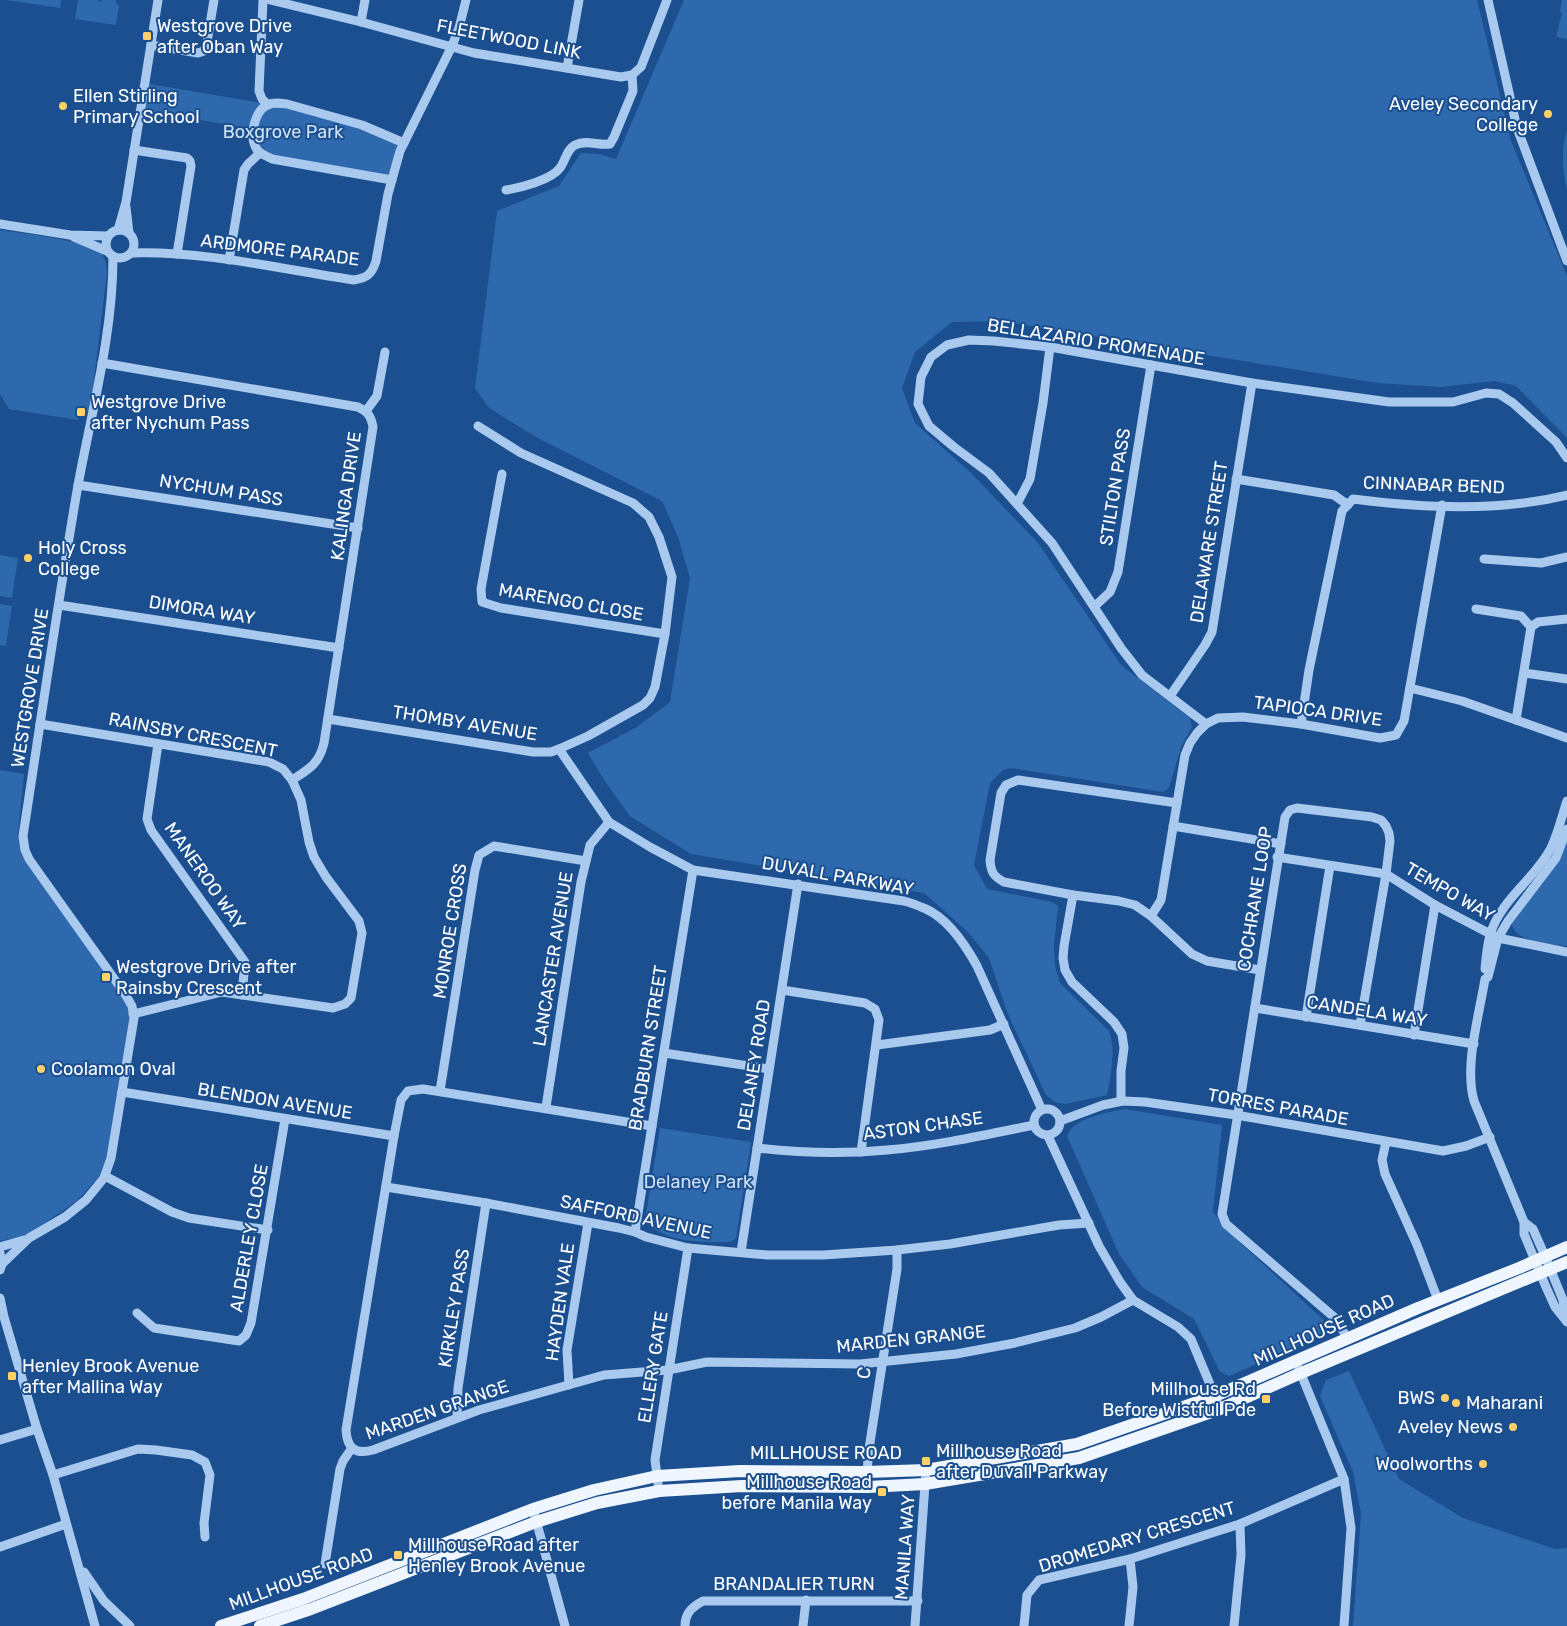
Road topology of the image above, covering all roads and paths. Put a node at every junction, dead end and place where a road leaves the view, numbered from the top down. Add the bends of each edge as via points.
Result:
1 (158, 0) edge
2 (214, 0) edge
3 (262, 0) edge
4 (270, 0) edge
5 (365, 0) edge
6 (466, 0) edge
7 (579, 0) edge
8 (667, 0) edge
9 (1488, 0) edge
10 (361, 22) junction
11 (151, 45) junction
12 (452, 46) junction
13 (567, 68) junction
14 (632, 75) junction
15 (268, 104) junction
16 (404, 143) junction
17 (134, 150) junction
18 (260, 152) junction
19 (392, 180) junction
20 (506, 190) dead end
21 (126, 202) junction
22 (0, 224) edge
23 (118, 230) junction
24 (129, 233) junction
25 (70, 235) junction
26 (108, 236) junction
27 (134, 243) junction
28 (132, 252) junction
29 (162, 252) junction
30 (177, 254) junction
31 (114, 256) junction
32 (229, 260) junction
33 (1567, 261) edge
34 (1050, 348) junction
35 (385, 352) dead end
36 (102, 363) junction
37 (1151, 366) junction
38 (1252, 383) junction
39 (366, 411) junction
40 (478, 426) dead end
41 (1567, 458) edge
42 (502, 474) dead end
43 (1236, 479) junction
44 (78, 485) junction
45 (1567, 495) edge
46 (1017, 504) junction
47 (1348, 505) junction
48 (1442, 505) junction
49 (358, 528) junction
50 (1567, 558) edge
51 (1484, 559) dead end
52 (60, 605) junction
53 (1095, 606) junction
54 (1476, 609) dead end
55 (1567, 619) edge
56 (1531, 627) junction
57 (665, 634) junction
58 (339, 648) junction
59 (1524, 674) junction
60 (1567, 679) edge
61 (1410, 688) junction
62 (1170, 696) junction
63 (328, 719) junction
64 (1516, 720) junction
65 (40, 724) junction
66 (1206, 724) junction
67 (1301, 724) junction
68 (1567, 738) edge
69 (158, 744) junction
70 (559, 749) junction
71 (292, 780) junction
72 (1567, 801) edge
73 (1177, 803) junction
74 (609, 822) junction
75 (1173, 826) junction
76 (1567, 828) edge
77 (1280, 844) junction
78 (1278, 857) junction
79 (586, 861) junction
80 (1330, 866) junction
81 (693, 870) junction
82 (1386, 874) junction
83 (798, 884) junction
84 (1072, 895) junction
85 (1435, 905) junction
86 (1151, 916) junction
87 (1494, 936) junction
88 (1567, 952) edge
89 (1260, 970) junction
90 (782, 990) junction
91 (242, 995) junction
92 (1255, 1008) junction
93 (133, 1014) junction
94 (1306, 1017) junction
95 (1004, 1024) junction
96 (1360, 1025) junction
97 (1414, 1035) junction
98 (1474, 1044) junction
99 (877, 1045) junction
100 (664, 1053) junction
101 (769, 1069) junction
102 (122, 1092) junction
103 (440, 1092) junction
104 (1121, 1101) junction
105 (546, 1107) junction
106 (1042, 1110) junction
107 (1236, 1115) junction
108 (285, 1119) junction
109 (1060, 1121) junction
110 (1034, 1125) junction
111 (652, 1126) junction
112 (394, 1136) junction
113 (1048, 1136) junction
114 (1490, 1137) junction
115 (1386, 1142) junction
116 (757, 1148) junction
117 (861, 1152) junction
118 (105, 1176) junction
119 (386, 1187) junction
120 (486, 1203) junction
121 (588, 1223) junction
122 (1089, 1223) junction
123 (268, 1230) junction
124 (635, 1232) junction
125 (29, 1238) junction
126 (0, 1247) edge
127 (1567, 1247) edge
128 (688, 1248) junction
129 (897, 1250) junction
130 (742, 1252) junction
131 (0, 1253) edge
132 (1540, 1258) junction
133 (1567, 1262) edge
134 (1, 1267) edge
135 (1546, 1271) junction
136 (0, 1298) edge
137 (1133, 1300) junction
138 (1438, 1300) junction
139 (2, 1313) edge
140 (137, 1313) dead end
141 (1566, 1319) edge
142 (4, 1331) edge
143 (1348, 1339) junction
144 (883, 1362) junction
145 (1298, 1367) junction
146 (668, 1370) junction
147 (569, 1385) junction
148 (1216, 1396) junction
149 (1220, 1409) junction
150 (457, 1418) junction
151 (38, 1429) junction
152 (0, 1440) edge
153 (1077, 1444) junction
154 (352, 1448) junction
155 (1079, 1458) junction
156 (926, 1470) junction
157 (868, 1472) junction
158 (54, 1475) junction
159 (656, 1476) junction
160 (1344, 1479) junction
161 (925, 1484) junction
162 (659, 1491) junction
163 (535, 1516) junction
164 (66, 1524) junction
165 (1240, 1524) junction
166 (205, 1537) dead end
167 (0, 1546) edge
168 (77, 1559) junction
169 (1130, 1559) junction
170 (325, 1564) dead end
171 (806, 1600) junction
172 (918, 1601) junction
173 (95, 1626) edge
174 (130, 1626) edge
175 (221, 1626) edge
176 (260, 1626) edge
177 (565, 1626) edge
178 (685, 1626) edge
179 (803, 1626) edge
180 (915, 1626) edge
181 (1024, 1626) edge
182 (1129, 1626) edge
183 (1234, 1626) edge
184 (1344, 1626) edge

1 - 11 street
2 - 11 street via 204,51 198,53
3 - 15 street via 258,91
4 - 10 street, FLEETWOOD LINK
5 - 10 street
6 - 12 street, ARDMORE PARADE
7 - 13 street
8 - 14 street via 641,68
9 - 33 street via 1517,128
10 - 12 street, FLEETWOOD LINK
11 - 17 street
12 - 13 street, FLEETWOOD LINK via 474,53
12 - 16 street, ARDMORE PARADE
13 - 14 street, FLEETWOOD LINK via 621,77
14 - 20 street via 633,91 610,144 583,142 568,151 556,172 529,186
15 - 16 street via 287,104 362,125
15 - 18 street via 257,116 253,134
16 - 19 street, ARDMORE PARADE
17 - 21 street
17 - 30 street via 190,161
18 - 19 street via 272,159
18 - 32 street via 244,170
19 - 32 street, ARDMORE PARADE via 376,261 373,271 365,278 354,280
21 - 23 street
21 - 24 street
22 - 25 street
23 - 24 street
23 - 26 street
24 - 27 street
25 - 26 street
25 - 31 street
26 - 31 street, WESTGROVE DRIVE via 105,243
27 - 28 street
27 - 29 street, ARDMORE PARADE
28 - 29 street, ARDMORE PARADE
28 - 31 street
29 - 30 street, ARDMORE PARADE
30 - 32 street, ARDMORE PARADE
31 - 36 street, WESTGROVE DRIVE
34 - 37 street, BELLAZARIO PROMENADE
34 - 46 street via 1030,479
34 - 46 street, BELLAZARIO PROMENADE via 969,340 947,345 931,357 921,377 918,404 929,426 989,473
35 - 39 street via 377,396
36 - 39 street, KALINGA DRIVE via 358,407
36 - 44 street, WESTGROVE DRIVE
37 - 38 street, BELLAZARIO PROMENADE
37 - 53 street, STILTON PASS via 1118,572 1110,592
38 - 41 street, BELLAZARIO PROMENADE via 1389,402 1453,402 1486,393 1499,394 1556,442
38 - 43 street, DELAWARE STREET
39 - 49 street, KALINGA DRIVE via 373,427
40 - 57 street, THOMBY AVENUE via 521,453 633,503 649,517 672,577
42 - 57 street, MARENGO CLOSE via 481,589 482,602 501,608
43 - 47 street via 1334,495
43 - 62 street, DELAWARE STREET via 1212,632
44 - 49 street, NYCHUM PASS
44 - 52 street, WESTGROVE DRIVE
45 - 48 street, CINNABAR BEND via 1492,506
46 - 53 street, BELLAZARIO PROMENADE via 1052,543
47 - 48 street, CINNABAR BEND via 1354,499 1390,504
47 - 67 street, CINNABAR BEND via 1342,511
48 - 61 street, TAPIOCA DRIVE
49 - 58 street, KALINGA DRIVE
50 - 51 street via 1541,562
52 - 58 street, DIMORA WAY
52 - 65 street, WESTGROVE DRIVE
53 - 62 street, BELLAZARIO PROMENADE via 1142,675
54 - 56 street via 1521,616
55 - 56 street via 1538,622
56 - 59 street
57 - 70 street, THOMBY AVENUE via 650,698 588,736
58 - 63 street, KALINGA DRIVE
59 - 60 street
59 - 64 street
61 - 64 street via 1462,701
61 - 67 street, TAPIOCA DRIVE via 1404,721 1396,735 1380,738
62 - 66 street, BELLAZARIO PROMENADE
63 - 70 street, THOMBY AVENUE via 533,752
63 - 71 street, KALINGA DRIVE via 321,755 312,768
64 - 68 street
65 - 69 street, RAINSBY CRESCENT
65 - 93 street, WESTGROVE DRIVE via 23,836 25,850 125,994
66 - 67 street, TAPIOCA DRIVE via 1218,718 1243,717
66 - 73 street via 1190,743
69 - 71 street, RAINSBY CRESCENT via 269,762 283,769
69 - 91 street, MANEROO WAY via 147,819 151,830 245,962
70 - 74 street, DUVALL PARKWAY
71 - 91 street, RAINSBY CRESCENT via 301,800 314,857 359,921 362,933 351,998 333,1008
72 - 87 street via 1551,848 1507,905
73 - 75 street
73 - 84 street via 1018,780 1006,785 1001,793 990,860 994,877 1004,882
74 - 79 street, LANCASTER AVENUE via 590,845
74 - 81 street, DUVALL PARKWAY
75 - 77 street
75 - 86 street via 1161,900
76 - 87 street via 1556,858
77 - 78 street, COCHRANE LOOP
77 - 82 street, COCHRANE LOOP via 1285,817 1296,808 1372,817 1381,820 1389,833
78 - 80 street
78 - 89 street, COCHRANE LOOP
79 - 103 street, MONROE CROSS via 494,846 479,855
79 - 105 street, LANCASTER AVENUE
80 - 82 street
80 - 94 street
81 - 83 street, DUVALL PARKWAY
81 - 100 street, BRADBURN STREET
82 - 85 street, TEMPO WAY
82 - 96 street, COCHRANE LOOP
83 - 90 street, DELANEY ROAD
83 - 95 street, DUVALL PARKWAY via 904,901 928,909 965,943
84 - 86 street via 1135,905
84 - 104 street via 1064,946 1065,970 1072,982 1114,1022 1122,1034
85 - 87 street, TEMPO WAY
85 - 97 street
86 - 89 street via 1192,954 1207,961
87 - 88 street, TEMPO WAY
87 - 98 street
89 - 92 street, COCHRANE LOOP
90 - 99 street via 866,1003 875,1009 879,1020
90 - 101 street, DELANEY ROAD
91 - 93 street, RAINSBY CRESCENT via 222,992
92 - 94 street, CANDELA WAY
92 - 107 street, COCHRANE LOOP
93 - 102 street, WESTGROVE DRIVE
94 - 96 street, CANDELA WAY
95 - 99 street via 990,1030
95 - 106 street, DUVALL PARKWAY
96 - 97 street, CANDELA WAY
97 - 98 street, CANDELA WAY
98 - 114 street via 1471,1091
99 - 117 street
100 - 101 street
100 - 111 street, BRADBURN STREET
101 - 116 street, DELANEY ROAD
102 - 108 street, BLENDON AVENUE
102 - 118 street, WESTGROVE DRIVE
103 - 105 street, MARDEN GRANGE
103 - 112 street, MARDEN GRANGE via 408,1091 401,1100
104 - 107 street, TORRES PARADE
104 - 109 street, TORRES PARADE
105 - 111 street, MARDEN GRANGE
106 - 109 street via 1058,1114
106 - 110 street via 1035,1116
107 - 115 street, TORRES PARADE
107 - 143 street, COCHRANE LOOP via 1222,1214 1226,1224 1335,1318
108 - 112 street, BLENDON AVENUE
108 - 123 street, ALDERLEY CLOSE
109 - 113 street via 1058,1129
110 - 113 street via 1040,1134
110 - 117 street, ASTON CHASE via 943,1143
111 - 124 street, BRADBURN STREET
112 - 119 street, MARDEN GRANGE
113 - 122 street
114 - 115 street, TORRES PARADE via 1443,1151
114 - 132 street via 1524,1222 1524,1234
115 - 138 street via 1382,1160 1385,1174
116 - 117 street, ASTON CHASE
116 - 130 street, DELANEY ROAD
118 - 123 street via 189,1218
118 - 125 street, WESTGROVE DRIVE via 86,1200
119 - 120 street, SAFFORD AVENUE
119 - 154 street, MARDEN GRANGE via 346,1430 346,1438
120 - 121 street, SAFFORD AVENUE
120 - 150 street, KIRKLEY PASS via 458,1388
121 - 124 street, SAFFORD AVENUE
121 - 147 street, HAYDEN VALE via 567,1350
122 - 129 street, SAFFORD AVENUE
122 - 137 street via 1099,1246
123 - 140 street, ALDERLEY CLOSE via 251,1323 239,1341 154,1328
124 - 128 street, SAFFORD AVENUE via 646,1238
125 - 126 street, WESTGROVE DRIVE
125 - 134 street, WESTGROVE DRIVE
127 - 132 main road, MILLHOUSE ROAD
128 - 130 street, SAFFORD AVENUE
128 - 146 street, ELLERY GATE
129 - 130 street, SAFFORD AVENUE via 823,1255
129 - 144 street, C
131 - 134 street
132 - 135 street
132 - 138 main road, MILLHOUSE ROAD
133 - 135 main road, MILLHOUSE ROAD
135 - 141 street via 1563,1300
135 - 145 main road, MILLHOUSE ROAD
136 - 139 street
137 - 144 street, MARDEN GRANGE via 1075,1328 1015,1343
137 - 148 street via 1178,1327 1191,1339
138 - 143 main road, MILLHOUSE ROAD
139 - 142 street
142 - 151 street
143 - 145 main road, MILLHOUSE ROAD
144 - 146 street, MARDEN GRANGE via 707,1362
144 - 157 street, C
145 - 148 main road, MILLHOUSE ROAD
145 - 149 main road, MILLHOUSE ROAD
145 - 160 street
146 - 147 street, MARDEN GRANGE via 604,1375
146 - 159 street, ELLERY GATE via 655,1460
147 - 150 street, MARDEN GRANGE
148 - 149 street
148 - 153 main road, MILLHOUSE ROAD
149 - 155 main road, MILLHOUSE ROAD
150 - 154 street, MARDEN GRANGE via 373,1450 358,1452
151 - 152 street
151 - 158 street
153 - 155 main road
153 - 156 main road, MILLHOUSE ROAD
154 - 170 street via 340,1468
155 - 161 main road, MILLHOUSE ROAD
156 - 157 main road, MILLHOUSE ROAD
156 - 161 street, MANILA WAY
157 - 159 main road, MILLHOUSE ROAD via 740,1471
158 - 164 street
158 - 166 street via 138,1449 192,1455 205,1462 210,1475
159 - 162 street, ELLERY GATE
159 - 163 main road, MILLHOUSE ROAD via 594,1490
160 - 165 street, DROMEDARY CRESCENT
160 - 184 street via 1351,1528
161 - 162 main road, MILLHOUSE ROAD via 742,1486
161 - 172 street, MANILA WAY
162 - 163 main road, MILLHOUSE ROAD
163 - 175 main road, MILLHOUSE ROAD
163 - 176 main road, MILLHOUSE ROAD via 320,1605
163 - 177 street
164 - 167 street
164 - 168 street
165 - 169 street, DROMEDARY CRESCENT
165 - 183 street via 1241,1555
168 - 173 street
168 - 174 street via 104,1602
169 - 181 street, DROMEDARY CRESCENT via 1039,1580 1027,1595
169 - 182 street via 1133,1587
171 - 172 street, BRANDALIER TURN
171 - 178 street, BRANDALIER TURN via 703,1601 691,1608
171 - 179 street
172 - 180 street, MANILA WAY

